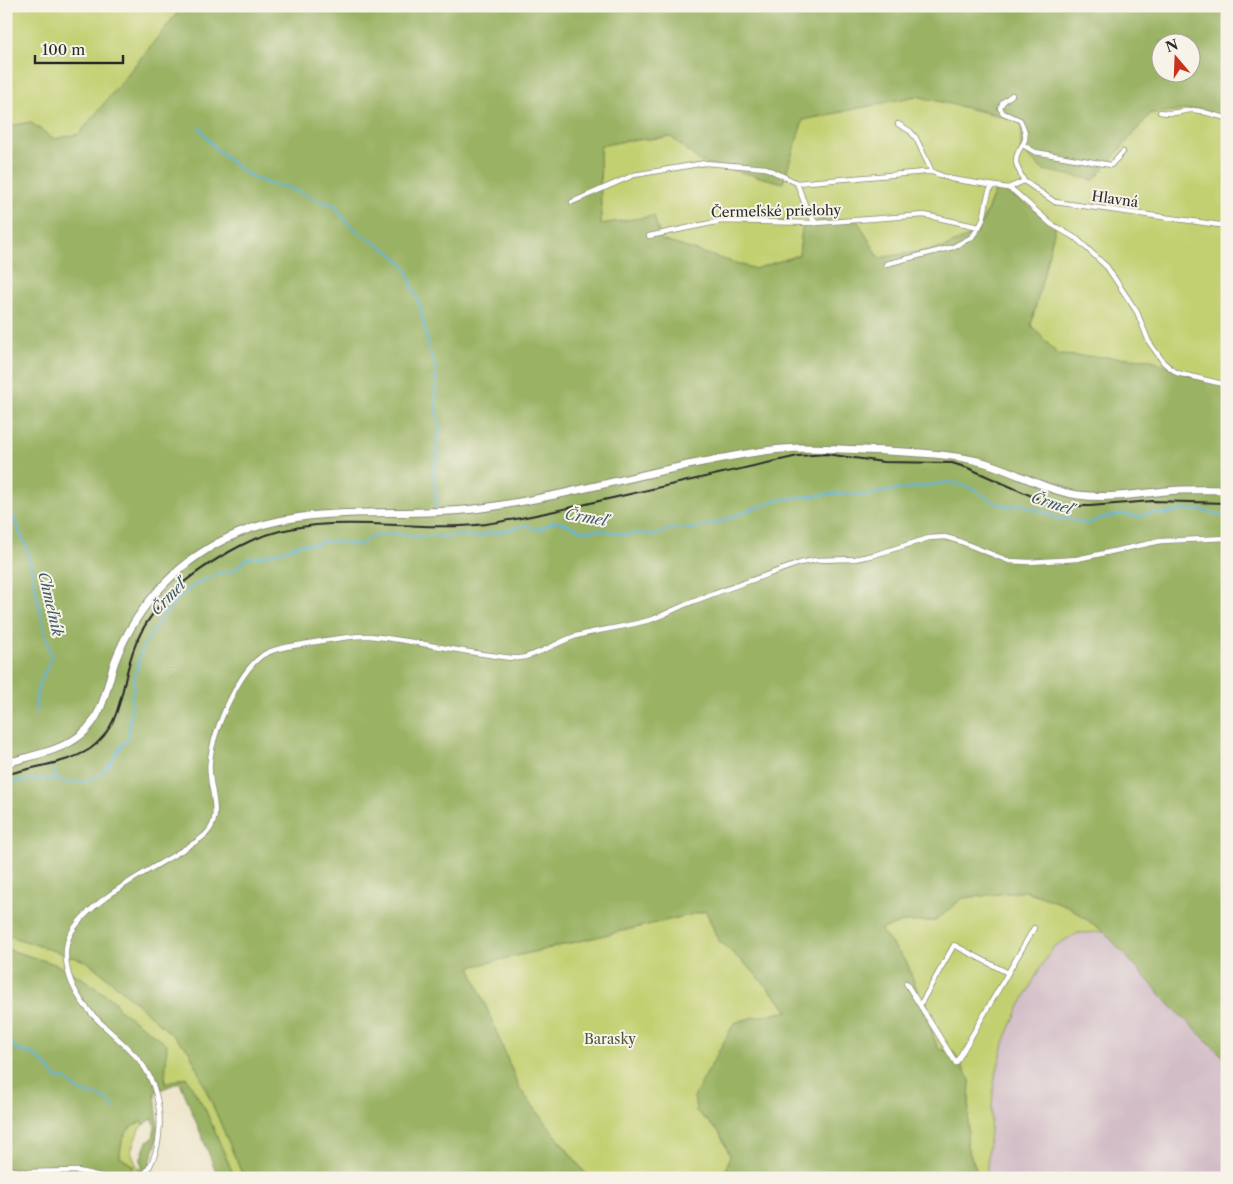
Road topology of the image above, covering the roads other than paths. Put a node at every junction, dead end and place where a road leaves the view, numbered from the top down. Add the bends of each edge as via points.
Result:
1 (1012, 95) dead end
2 (1160, 112) dead end
3 (1227, 118) edge
4 (898, 124) dead end
5 (1023, 145) junction
6 (1123, 152) dead end
7 (932, 172) junction
8 (1024, 181) junction
9 (797, 183) junction
10 (992, 186) junction
11 (1008, 188) junction
12 (572, 202) dead end
13 (816, 224) junction
14 (1227, 226) edge
15 (979, 227) junction
16 (649, 236) dead end
17 (886, 264) dead end
18 (1227, 386) edge
19 (1227, 490) edge
20 (1227, 538) edge
21 (6, 763) edge
22 (1034, 928) dead end
23 (1008, 973) junction
24 (906, 983) dead end
25 (920, 1005) junction
26 (6, 1169) edge
27 (109, 1178) edge
28 (141, 1178) edge

1 - 5 street via 1000,108 1002,114 1020,120 1027,132
2 - 3 street via 1180,113 1194,109
4 - 7 street via 916,138
5 - 6 street via 1035,152 1111,166
5 - 8 street via 1016,164
7 - 9 street
7 - 10 street
8 - 11 street
8 - 14 street, Hlavná via 1055,202
9 - 12 street via 766,168 705,163 634,175
9 - 13 street via 808,213
10 - 11 street
10 - 15 street via 986,195 983,221
11 - 18 street via 1051,224 1077,239 1107,267 1137,312 1150,342 1164,363 1177,373
13 - 15 street, Čermeľské prielohy via 924,215
13 - 16 street, Čermeľské prielohy via 721,221
15 - 17 street via 972,237 953,247
19 - 21 main road via 1087,496 1062,492 994,465 955,456 800,448 739,455 520,502 432,513 309,516 270,522 209,548 159,589 123,644 98,714 83,733 59,747
20 - 28 street via 1161,541 1078,559 1029,562 1009,561 959,540 929,538 855,559 800,563 653,618 581,635 519,658 366,636 273,650 265,654 247,671 214,736 209,776 215,816 210,830 194,844 97,904 70,936 66,950 70,978 77,995 99,1022 136,1057 146,1070 155,1092 159,1136 157,1148
22 - 23 street
23 - 25 street via 954,945
23 - 25 street via 956,1063
24 - 25 street
26 - 27 street via 78,1171

